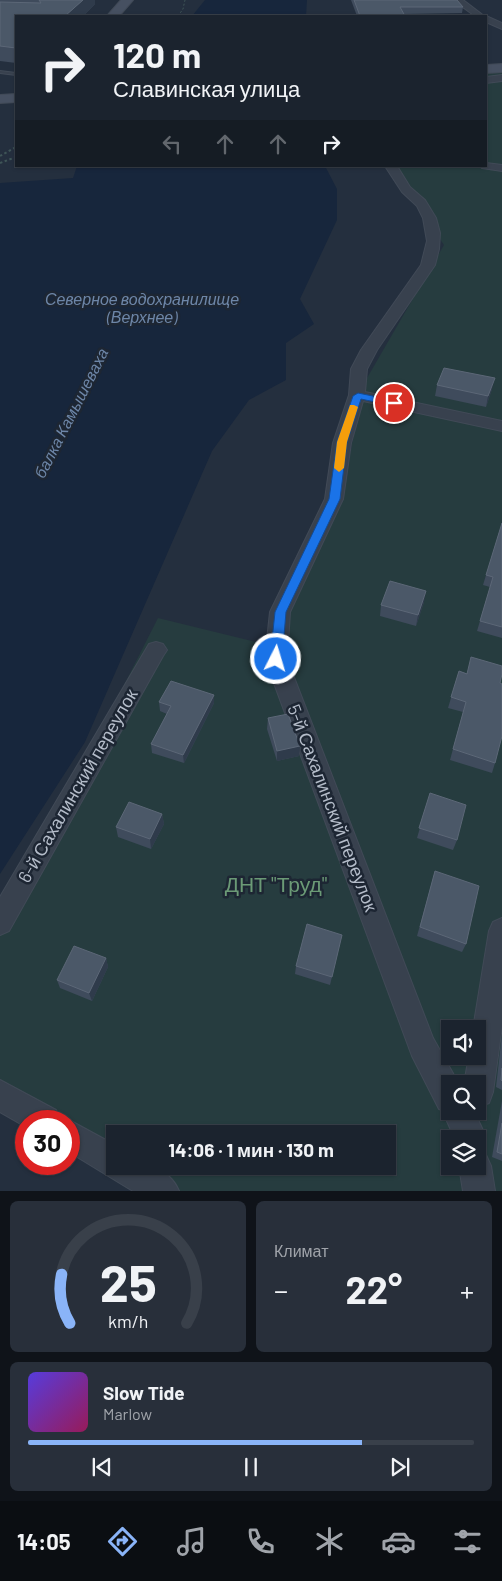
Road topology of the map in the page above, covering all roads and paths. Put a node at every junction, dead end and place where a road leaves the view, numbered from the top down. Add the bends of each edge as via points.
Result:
1 (127, 0) edge
2 (185, 0) edge
3 (457, 0) edge
4 (114, 15) edge
5 (179, 15) edge
6 (479, 15) edge
7 (487, 20) edge
8 (502, 26) edge
9 (502, 63) edge
10 (487, 64) edge
11 (502, 68) edge
12 (487, 69) edge
13 (0, 72) edge
14 (15, 74) edge
15 (502, 78) edge
16 (487, 80) edge
17 (15, 93) edge
18 (0, 94) edge
19 (15, 98) edge
20 (0, 99) edge
21 (15, 148) edge
22 (0, 156) edge
23 (15, 157) edge
24 (0, 163) edge
25 (487, 166) edge
26 (392, 167) edge
27 (502, 168) edge
28 (358, 396) junction
29 (502, 426) edge
30 (156, 650) dead end
31 (0, 922) edge
32 (502, 931) edge
33 (481, 1075) edge
34 (441, 1081) edge
35 (0, 1095) edge
36 (26, 1110) edge
37 (80, 1142) edge
38 (106, 1158) edge
39 (136, 1175) edge
40 (476, 1175) edge
41 (163, 1191) edge
42 (478, 1191) edge

1 - 4 main road
2 - 5 path
3 - 6 street
7 - 8 street
9 - 10 main road
11 - 12 main road
13 - 14 lane
15 - 16 street
17 - 18 main road
19 - 20 main road
21 - 22 path
23 - 24 path
25 - 27 street
26 - 28 street, 5-й Сахалинский переулок via 405,188 421,203 434,228 434,251 428,265 359,368
28 - 29 street
28 - 34 street, 5-й Сахалинский переулок via 342,442 334,499 280,612 276,659 422,1046
30 - 31 street, 6-й Сахалинский переулок
32 - 33 street
35 - 36 street
37 - 38 street
39 - 41 street
40 - 42 street

